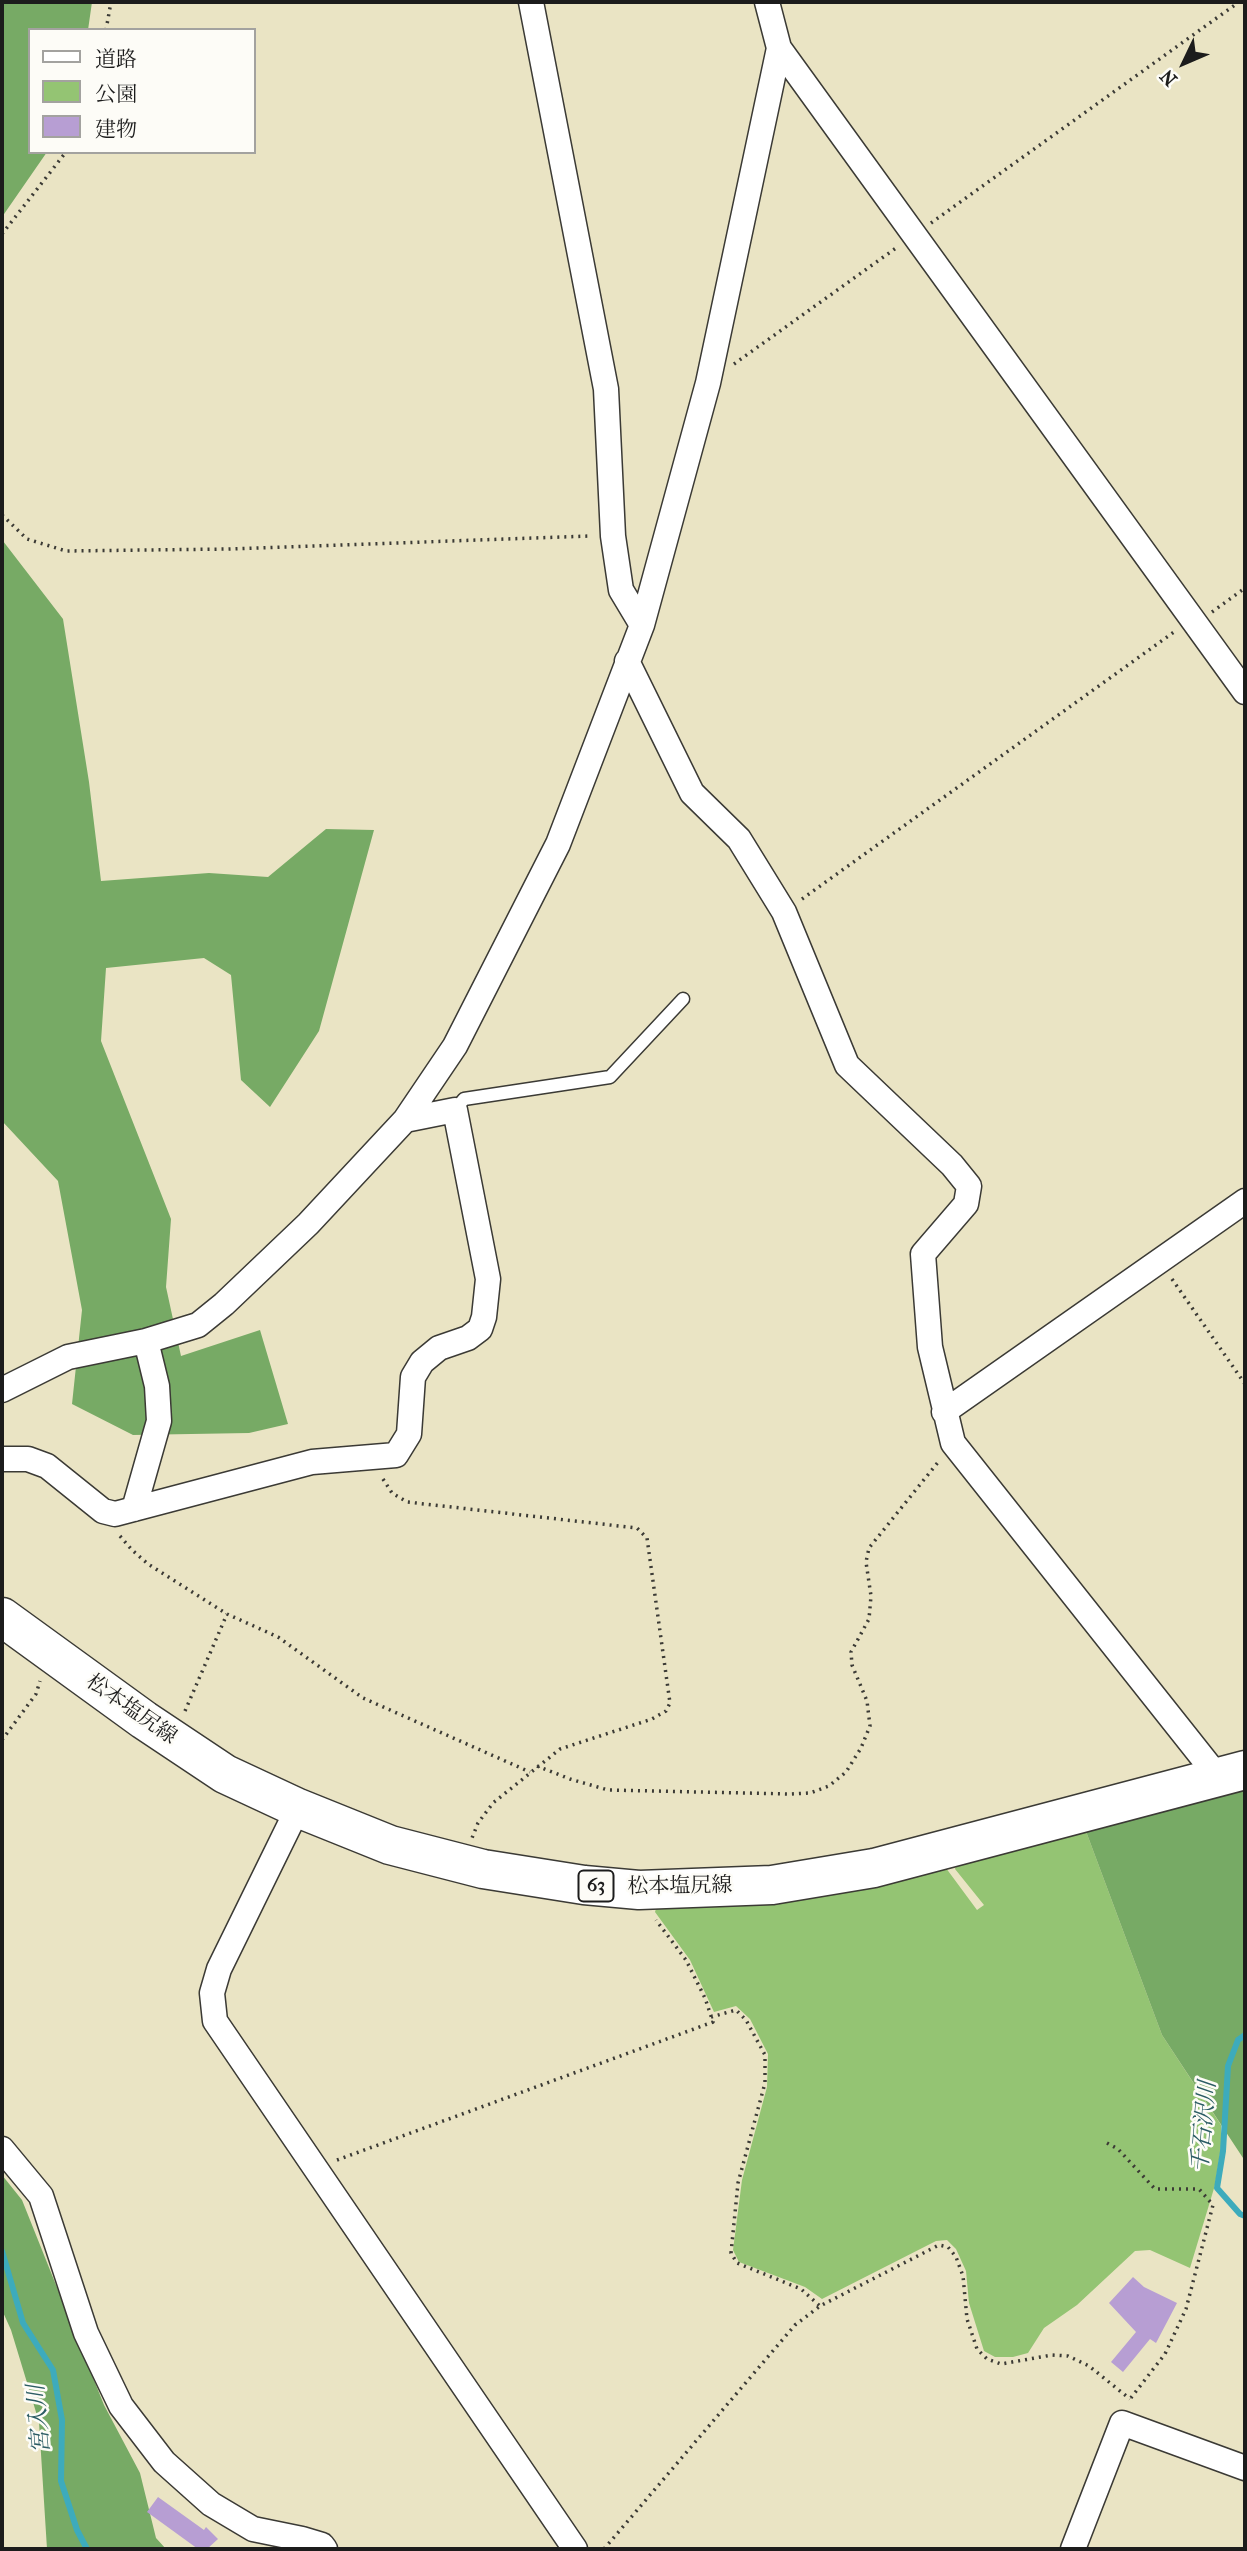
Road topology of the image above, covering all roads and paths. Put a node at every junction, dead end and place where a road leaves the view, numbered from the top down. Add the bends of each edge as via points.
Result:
1 (111, 2) edge
2 (531, 2) edge
3 (767, 2) edge
4 (1239, 2) edge
5 (106, 28) edge
6 (779, 48) junction
7 (64, 154) edge
8 (2, 234) edge
9 (916, 234) junction
10 (708, 383) junction
11 (2, 515) edge
12 (613, 536) junction
13 (1245, 588) edge
14 (1194, 621) junction
15 (642, 625) junction
16 (627, 661) junction
17 (1245, 692) edge
18 (784, 912) junction
19 (683, 999) dead end
20 (455, 1110) junction
21 (405, 1120) junction
22 (1245, 1201) edge
23 (1159, 1261) junction
24 (146, 1341) junction
25 (1245, 1384) edge
26 (2, 1390) edge
27 (944, 1412) junction
28 (953, 1443) junction
29 (376, 1457) junction
30 (2, 1459) edge
31 (125, 1511) junction
32 (227, 1614) junction
33 (2, 1617) edge
34 (48, 1650) junction
35 (2, 1740) edge
36 (174, 1740) junction
37 (537, 1766) junction
38 (530, 1772) junction
39 (1232, 1773) edge
40 (298, 1808) junction
41 (461, 1863) junction
42 (639, 1890) junction
43 (711, 2017) junction
44 (1107, 2143) dead end
45 (2, 2149) edge
46 (316, 2168) junction
47 (820, 2306) junction
48 (1245, 2468) edge
49 (570, 2548) edge
50 (325, 2549) edge
51 (604, 2549) edge
52 (1073, 2549) edge

1 - 5 path
2 - 12 street via 606,389
3 - 6 street
4 - 9 path
6 - 9 street
6 - 10 street
7 - 8 path
9 - 10 path
9 - 14 street
10 - 15 street
11 - 12 path via 27,540 66,551
12 - 15 street via 621,590
13 - 14 path
14 - 17 street
14 - 18 path
15 - 16 street
16 - 18 street via 692,793 738,839
16 - 21 street via 558,844 456,1046
18 - 27 street via 848,1065 970,1186 966,1203 923,1254 930,1347
19 - 20 lane via 610,1077 464,1099
20 - 21 street
20 - 29 street via 488,1279 484,1317 480,1329 468,1338 439,1348 422,1362 413,1377 408,1434 396,1455
21 - 24 street via 308,1224 224,1304 198,1325
22 - 23 street
23 - 25 path
23 - 27 street
24 - 26 street via 68,1357
24 - 31 street via 157,1386 159,1421
27 - 28 street
28 - 37 path via 869,1548 869,1619 851,1652 870,1727 846,1772 829,1786 790,1794 608,1790
28 - 39 street
29 - 31 street via 312,1462
29 - 37 path via 384,1483 407,1502 637,1528 647,1538 670,1703 652,1719 560,1749
30 - 31 street via 47,1465 103,1511
31 - 32 path via 118,1533 132,1550
32 - 36 path
32 - 38 path via 278,1637 363,1698
33 - 34 main road, 松本塩尻線 / 63
34 - 35 path via 36,1694
34 - 36 main road, 松本塩尻線 / 63
36 - 40 main road, 松本塩尻線 / 63 via 225,1774
37 - 38 path
38 - 41 path via 492,1803
39 - 42 main road, 松本塩尻線 / 63 via 874,1868 772,1885
40 - 41 main road, 松本塩尻線 / 63 via 390,1844
40 - 46 street via 219,1969 212,1993 215,2021
41 - 42 main road, 松本塩尻線 / 63
42 - 43 path via 686,1960
43 - 46 path via 713,2022
43 - 47 path via 736,2010 765,2055 765,2083 738,2183 731,2253 737,2263 801,2289
44 - 47 path via 1155,2189 1199,2189 1213,2205 1186,2309 1165,2354 1130,2399 1089,2366 1068,2356 1001,2364 986,2359 967,2319 962,2276 948,2247 939,2245
45 - 50 street via 41,2196 86,2333 121,2406 164,2462 211,2504 253,2529
46 - 49 street
47 - 51 path via 795,2325
48 - 52 street via 1122,2423

